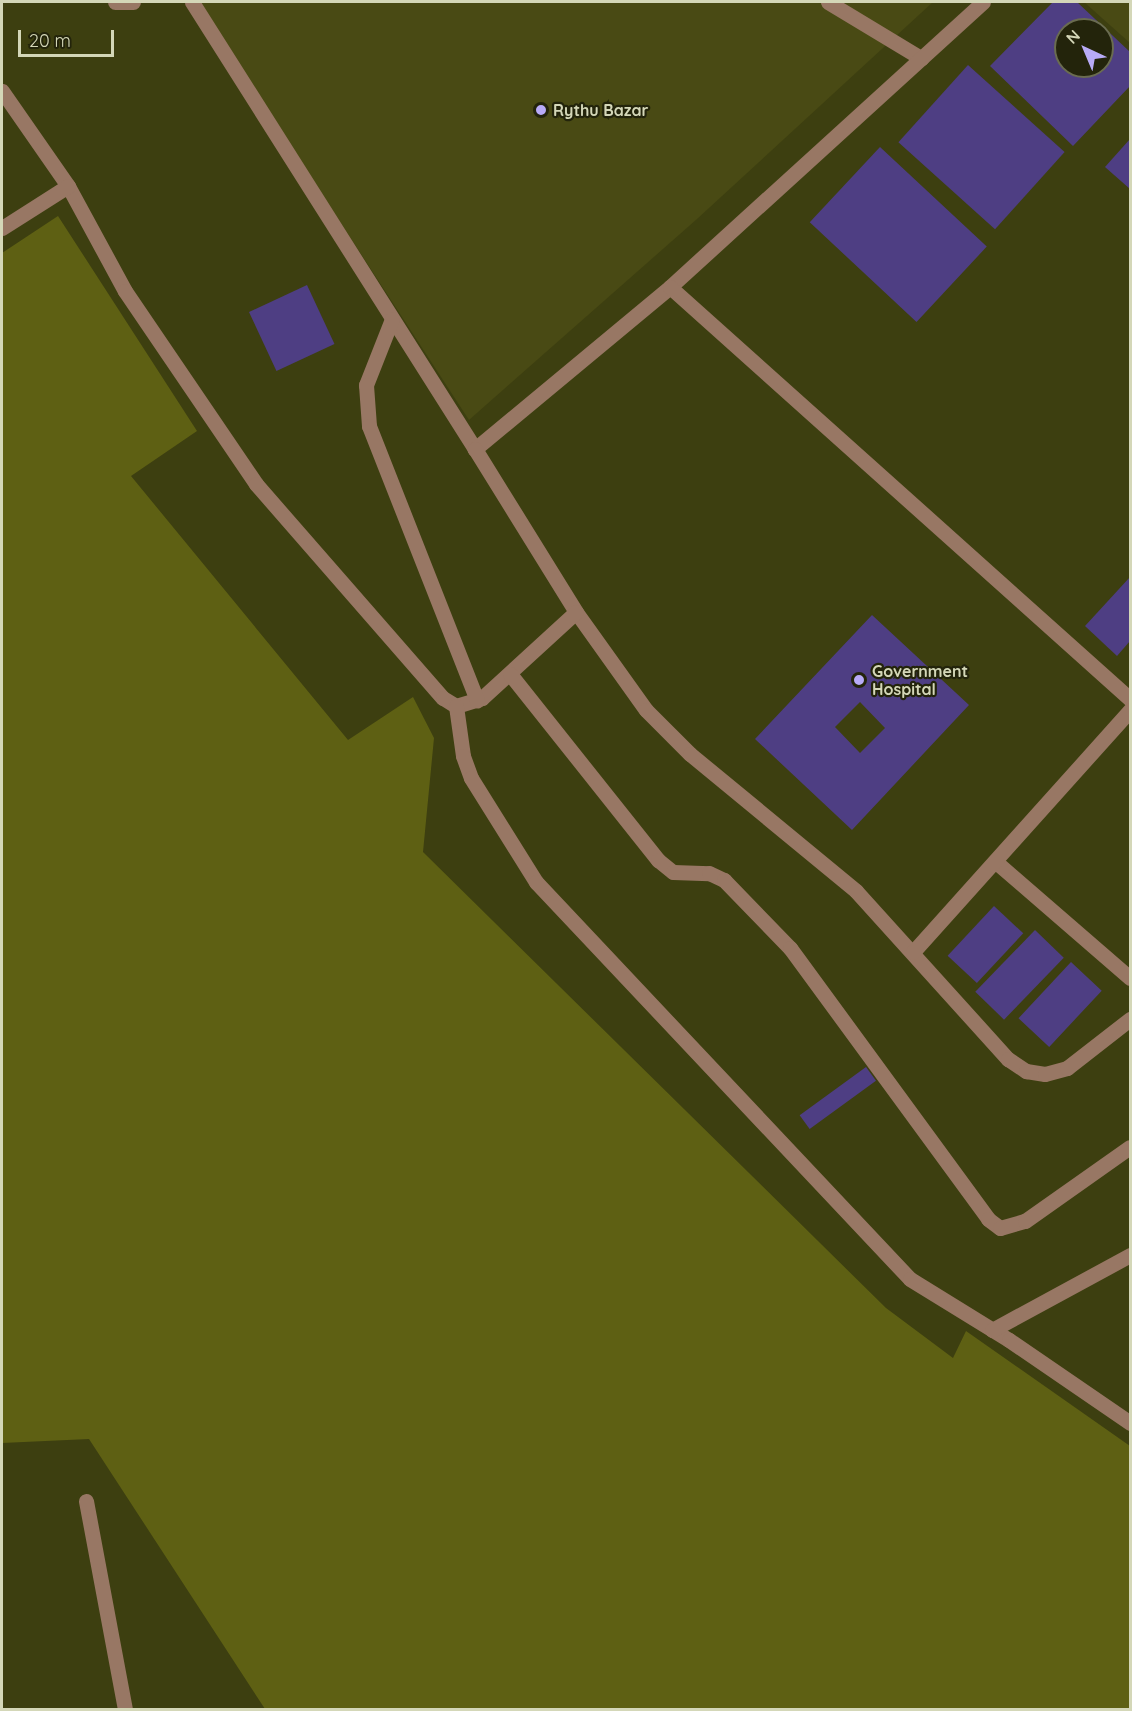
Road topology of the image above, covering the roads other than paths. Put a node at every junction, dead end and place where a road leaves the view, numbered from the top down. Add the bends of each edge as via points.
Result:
1 (115, 2) edge
2 (133, 2) edge
3 (192, 2) edge
4 (828, 2) edge
5 (983, 2) edge
6 (921, 58) junction
7 (2, 90) edge
8 (68, 186) junction
9 (2, 228) edge
10 (670, 287) junction
11 (392, 319) junction
12 (475, 449) junction
13 (576, 612) junction
14 (510, 674) junction
15 (1131, 699) edge
16 (477, 700) junction
17 (456, 706) junction
18 (1131, 710) edge
19 (996, 862) junction
20 (913, 952) junction
21 (1131, 978) edge
22 (1131, 1019) edge
23 (1131, 1147) edge
24 (1131, 1255) edge
25 (992, 1330) junction
26 (1131, 1424) edge
27 (86, 1501) dead end
28 (125, 1710) edge

1 - 2 street
3 - 11 street
4 - 6 street
5 - 6 street
6 - 10 street
7 - 8 street
8 - 9 street
8 - 17 street via 125,291 256,484 443,698
10 - 12 street
10 - 15 street
11 - 12 street
11 - 16 street via 366,385 369,426
12 - 13 street
13 - 14 street
13 - 20 street via 627,686 669,734 856,891
14 - 16 street
14 - 23 street via 658,860 673,872 709,873 723,880 790,948 988,1219 1000,1228 1025,1221
16 - 17 street
17 - 25 street via 463,756 471,778 536,882 910,1279
18 - 19 street
19 - 20 street
19 - 21 street
20 - 22 street via 1008,1059 1026,1071 1045,1074 1066,1068
24 - 25 street
25 - 26 street
27 - 28 street

